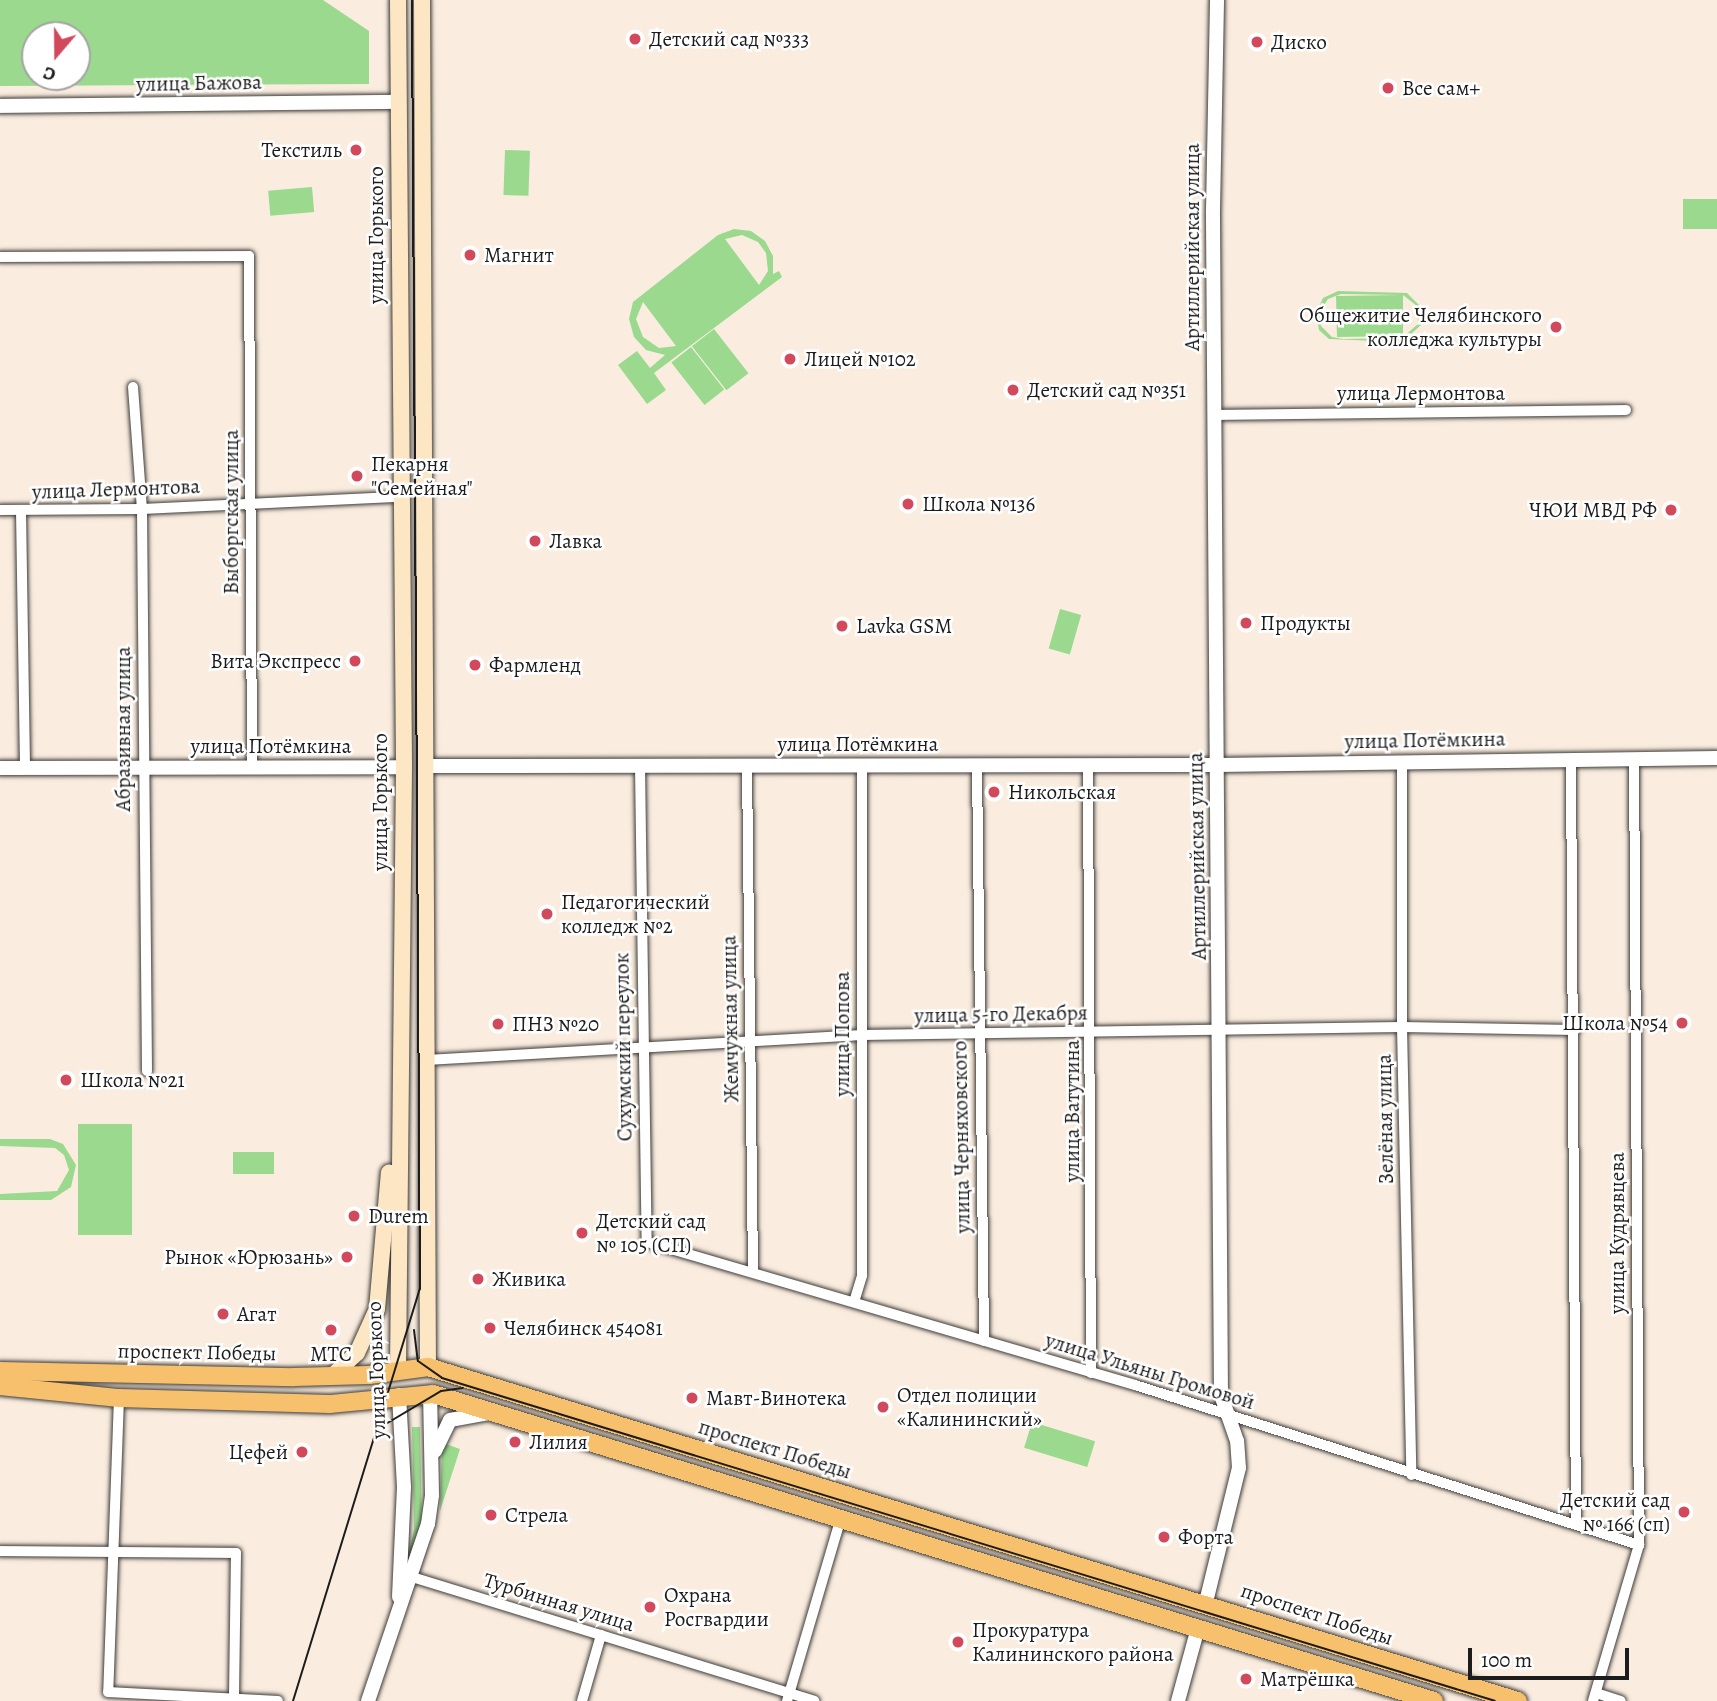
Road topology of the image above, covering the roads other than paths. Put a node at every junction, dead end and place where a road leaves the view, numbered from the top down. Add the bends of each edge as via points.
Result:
1 (398, 0) edge
2 (422, 0) edge
3 (1217, 0) edge
4 (398, 102) junction
5 (422, 102) junction
6 (0, 106) edge
7 (0, 257) edge
8 (133, 387) dead end
9 (1626, 410) dead end
10 (1216, 415) junction
11 (400, 497) junction
12 (250, 503) junction
13 (142, 509) junction
14 (0, 510) edge
15 (21, 511) junction
16 (1717, 758) edge
17 (1571, 759) junction
18 (1634, 759) junction
19 (1402, 762) junction
20 (862, 765) junction
21 (977, 765) junction
22 (1088, 765) junction
23 (1218, 765) junction
24 (427, 766) junction
25 (640, 766) junction
26 (747, 766) junction
27 (252, 767) junction
28 (404, 767) junction
29 (0, 768) edge
30 (25, 768) junction
31 (143, 768) junction
32 (402, 960) junction
33 (427, 961) junction
34 (1402, 1027) junction
35 (1221, 1029) junction
36 (1575, 1030) junction
37 (1091, 1032) junction
38 (979, 1033) junction
39 (861, 1035) junction
40 (749, 1041) junction
41 (641, 1048) junction
42 (427, 1060) junction
43 (147, 1071) dead end
44 (400, 1126) junction
45 (647, 1242) joint
46 (753, 1272) junction
47 (854, 1302) junction
48 (984, 1341) junction
49 (428, 1367) junction
50 (398, 1368) junction
51 (0, 1371) edge
52 (1091, 1373) junction
53 (331, 1377) junction
54 (0, 1386) edge
55 (430, 1394) junction
56 (399, 1395) junction
57 (119, 1398) junction
58 (496, 1413) junction
59 (1230, 1416) junction
60 (431, 1466) junction
61 (1411, 1475) junction
62 (841, 1518) junction
63 (1576, 1524) junction
64 (1639, 1545) junction
65 (0, 1551) edge
66 (116, 1552) junction
67 (412, 1577) junction
68 (1206, 1602) junction
69 (399, 1604) junction
70 (1198, 1628) junction
71 (601, 1635) junction
72 (234, 1695) junction
73 (788, 1697) edge
74 (1595, 1697) edge
75 (278, 1701) edge
76 (368, 1701) edge
77 (582, 1701) edge
78 (814, 1701) edge
79 (1178, 1701) edge
80 (1434, 1701) edge
81 (1518, 1701) edge
82 (1621, 1701) edge

1 - 4 main road, улица Горького
2 - 5 main road, улица Горького
3 - 10 street, Артиллерийская улица
4 - 5 main road
4 - 6 street, улица Бажова
4 - 11 main road, улица Горького
5 - 24 main road, улица Горького
7 - 12 street, Выборгская улица via 249,256
8 - 13 street, Абразивная улица
9 - 10 street, улица Лермонтова
10 - 23 street, Артиллерийская улица
11 - 12 street, улица Лермонтова
11 - 28 main road, улица Горького
12 - 13 street, улица Лермонтова
12 - 27 street, Выборгская улица
13 - 15 street, улица Лермонтова
13 - 31 street, Абразивная улица
14 - 15 street, улица Лермонтова
15 - 30 street
16 - 18 street, улица Потёмкина
17 - 18 street, улица Потёмкина
17 - 19 street, улица Потёмкина
17 - 36 street, улица Кудрявцева
18 - 64 street, улица Кудрявцева
19 - 23 street, улица Потёмкина
19 - 34 street, Зелёная улица
20 - 21 street, улица Потёмкина
20 - 26 street, улица Потёмкина
20 - 39 street, улица Попова
21 - 22 street, улица Потёмкина
21 - 38 street, улица Черняховского
22 - 23 street, улица Потёмкина
22 - 37 street, улица Ватутина
23 - 35 street, Артиллерийская улица
24 - 25 street, улица Потёмкина
24 - 28 main road, улица Потёмкина
24 - 33 main road, улица Горького
25 - 26 street, улица Потёмкина
25 - 41 street, Сухумский переулок
26 - 40 street, Жемчужная улица
27 - 28 street, улица Потёмкина
27 - 31 street, улица Потёмкина
28 - 32 main road, улица Горького
29 - 30 street, улица Потёмкина
30 - 31 street, улица Потёмкина
31 - 43 street, Абразивная улица
32 - 33 main road
32 - 44 main road, улица Горького
33 - 42 main road, улица Горького
34 - 35 street, улица 5-го Декабря
34 - 36 street, улица 5-го Декабря
34 - 61 street, Зелёная улица
35 - 37 street, улица 5-го Декабря
35 - 59 street, Артиллерийская улица via 1222,1395
36 - 63 street, улица Кудрявцева
37 - 38 street, улица 5-го Декабря
37 - 52 street, улица Ватутина
38 - 39 street, улица 5-го Декабря
38 - 48 street, улица Черняховского
39 - 40 street, улица 5-го Декабря
39 - 47 street, улица Попова via 862,1275
40 - 41 street, улица 5-го Декабря
40 - 46 street, Жемчужная улица
41 - 42 street, улица 5-го Декабря
41 - 45 street, Сухумский переулок
42 - 49 main road, улица Горького
44 - 50 main road, улица Горького
44 - 53 main road via 390,1158 377,1309 358,1353
45 - 46 street, улица Ульяны Громовой
46 - 47 street, улица Ульяны Громовой
47 - 48 street, улица Ульяны Громовой
48 - 52 street, улица Ульяны Громовой
49 - 50 main road, проспект Победы
49 - 55 main road, улица Горького
49 - 68 main road, проспект Победы
50 - 53 main road, проспект Победы
50 - 56 main road, улица Горького
51 - 53 main road, проспект Победы
52 - 59 street, улица Ульяны Громовой
54 - 57 main road
55 - 56 main road
55 - 58 main road
55 - 60 street, улица Горького
56 - 57 main road via 330,1404
56 - 69 street, улица Горького via 404,1487
57 - 66 street
58 - 60 street, улица Горького via 450,1420 440,1433
58 - 62 main road
59 - 61 street, улица Ульяны Громовой
59 - 68 street, Артиллерийская улица via 1237,1441 1238,1485
60 - 67 street, улица Горького via 428,1524
61 - 63 street, улица Ульяны Громовой
62 - 70 main road
62 - 73 street
63 - 64 street, улица Ульяны Громовой
64 - 74 street, улица Кудрявцева
65 - 66 street
66 - 72 street via 236,1553
66 - 72 street via 108,1692
67 - 69 street, улица Горького
67 - 71 street, Турбинная улица
68 - 70 main road, Артиллерийская улица
68 - 81 main road, проспект Победы
69 - 76 street, улица Горького
70 - 79 street, Артиллерийская улица
70 - 80 main road
71 - 73 street, Турбинная улица
71 - 77 street
72 - 75 street
73 - 78 street, Турбинная улица
74 - 82 street

